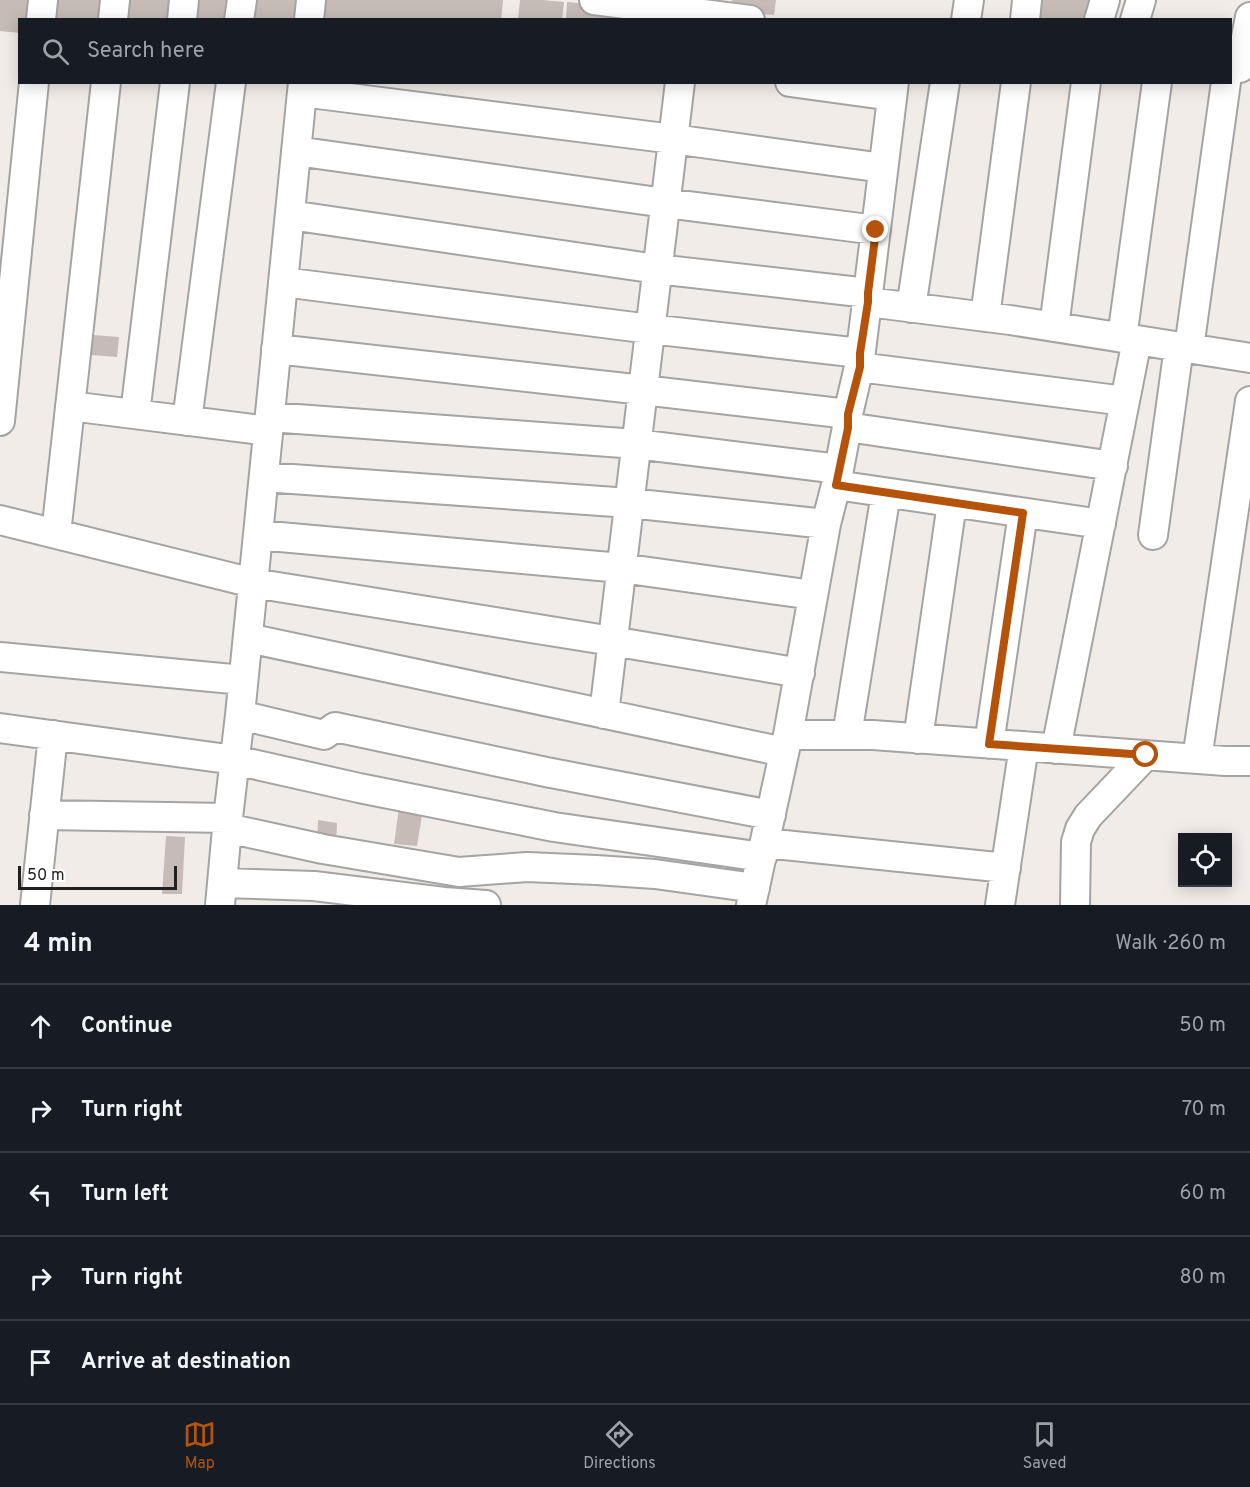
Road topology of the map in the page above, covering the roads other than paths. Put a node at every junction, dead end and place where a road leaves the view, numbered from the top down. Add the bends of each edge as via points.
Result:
1 (42, 0) edge
2 (115, 0) edge
3 (184, 0) edge
4 (242, 0) edge
5 (311, 0) edge
6 (594, 0) edge
7 (969, 0) edge
8 (1027, 0) edge
9 (1105, 0) edge
10 (1141, 0) edge
11 (688, 16) edge
12 (1250, 17) edge
13 (40, 18) edge
14 (113, 18) edge
15 (182, 18) edge
16 (239, 18) edge
17 (309, 18) edge
18 (719, 18) edge
19 (966, 18) edge
20 (1024, 18) edge
21 (1100, 18) edge
22 (1136, 18) edge
23 (1237, 72) edge
24 (34, 84) edge
25 (106, 84) edge
26 (175, 84) edge
27 (231, 84) edge
28 (680, 84) edge
29 (819, 84) edge
30 (945, 84) edge
31 (1016, 84) edge
32 (1086, 84) edge
33 (1157, 84) edge
34 (302, 88) edge
35 (893, 89) edge
36 (673, 139) junction
37 (296, 151) junction
38 (883, 168) junction
39 (665, 203) junction
40 (290, 215) junction
41 (876, 230) junction
42 (657, 269) junction
43 (283, 282) junction
44 (868, 297) junction
45 (911, 308) junction
46 (985, 317) junction
47 (1054, 327) junction
48 (650, 329) junction
49 (1130, 339) junction
50 (1184, 347) junction
51 (276, 349) junction
52 (1250, 358) edge
53 (860, 360) junction
54 (643, 390) junction
55 (1125, 401) junction
56 (1250, 401) edge
57 (70, 406) junction
58 (135, 414) junction
59 (187, 421) junction
60 (848, 421) junction
61 (0, 422) edge
62 (269, 424) junction
63 (636, 444) junction
64 (1113, 466) junction
65 (264, 477) junction
66 (838, 477) junction
67 (886, 493) junction
68 (952, 502) junction
69 (629, 503) junction
70 (1023, 513) junction
71 (0, 520) edge
72 (826, 524) junction
73 (1101, 525) junction
74 (56, 534) junction
75 (258, 535) junction
76 (1153, 535) dead end
77 (1239, 545) edge
78 (621, 568) junction
79 (253, 584) junction
80 (813, 594) junction
81 (248, 638) junction
82 (612, 641) junction
83 (0, 657) edge
84 (800, 673) junction
85 (243, 681) junction
86 (604, 714) junction
87 (240, 715) junction
88 (0, 728) edge
89 (52, 735) junction
90 (847, 735) junction
91 (918, 739) junction
92 (786, 744) junction
93 (989, 744) junction
94 (1024, 747) junction
95 (1056, 749) junction
96 (1146, 755) junction
97 (1197, 759) junction
98 (235, 760) junction
99 (1250, 761) edge
100 (45, 815) junction
101 (771, 815) junction
102 (227, 823) junction
103 (763, 850) junction
104 (1006, 868) junction
105 (221, 894) edge
106 (753, 896) edge
107 (35, 905) edge
108 (486, 905) edge
109 (1000, 905) edge
110 (1075, 905) edge

1 - 13 street
2 - 14 street
3 - 15 street
4 - 16 street
5 - 17 street
6 - 11 street
7 - 19 street
8 - 20 street
9 - 21 street
10 - 22 street
11 - 18 street
12 - 23 street
23 - 50 street
24 - 61 street
25 - 57 street
26 - 58 street
27 - 59 street
28 - 36 street
29 - 35 street
30 - 45 street
31 - 46 street
32 - 47 street
33 - 49 street
34 - 36 street
34 - 37 street
35 - 38 street
36 - 38 street
36 - 39 street
37 - 39 street
37 - 40 street
38 - 41 street
39 - 41 street
39 - 42 street
40 - 42 street
40 - 43 street
41 - 44 street
42 - 44 street
42 - 48 street
43 - 48 street
43 - 51 street
44 - 45 street
44 - 53 street
45 - 46 street
46 - 47 street
47 - 49 street
48 - 53 street
48 - 54 street
49 - 50 street
49 - 55 street
50 - 52 street
50 - 76 street
51 - 54 street
51 - 62 street
53 - 55 street
53 - 60 street
54 - 60 street
54 - 63 street
55 - 64 street
56 - 77 street
57 - 58 street
57 - 74 street
58 - 59 street
59 - 62 street
60 - 64 street
60 - 66 street
62 - 63 street
62 - 65 street
63 - 66 street
63 - 69 street
64 - 73 street
65 - 69 street
65 - 75 street
66 - 67 street
66 - 72 street
67 - 68 street
67 - 90 street
68 - 70 street
68 - 91 street
69 - 72 street
69 - 78 street
70 - 73 street
70 - 93 street
71 - 74 street
72 - 80 street
73 - 95 street
74 - 79 street
75 - 78 street
75 - 79 street
77 - 97 street
78 - 80 street
78 - 82 street
79 - 81 street
79 - 82 street
80 - 84 street
81 - 85 street
81 - 86 street
82 - 84 street
82 - 86 street
83 - 85 street
84 - 92 street
85 - 87 street
86 - 92 street
87 - 98 street
87 - 101 street via 324,735 335,728
88 - 89 street
89 - 98 street
89 - 100 street
90 - 91 street
90 - 92 street
91 - 93 street
92 - 101 street
93 - 94 street
94 - 95 street
94 - 104 street
95 - 96 street
96 - 97 street
96 - 110 street via 1080,829 1076,842
97 - 99 street
98 - 102 street
98 - 103 street via 554,826
100 - 102 street
100 - 107 street
101 - 103 street
102 - 105 street
102 - 106 street via 323,849 459,872 527,867 655,874
103 - 104 street
103 - 106 street
104 - 109 street
105 - 108 street via 314,886

